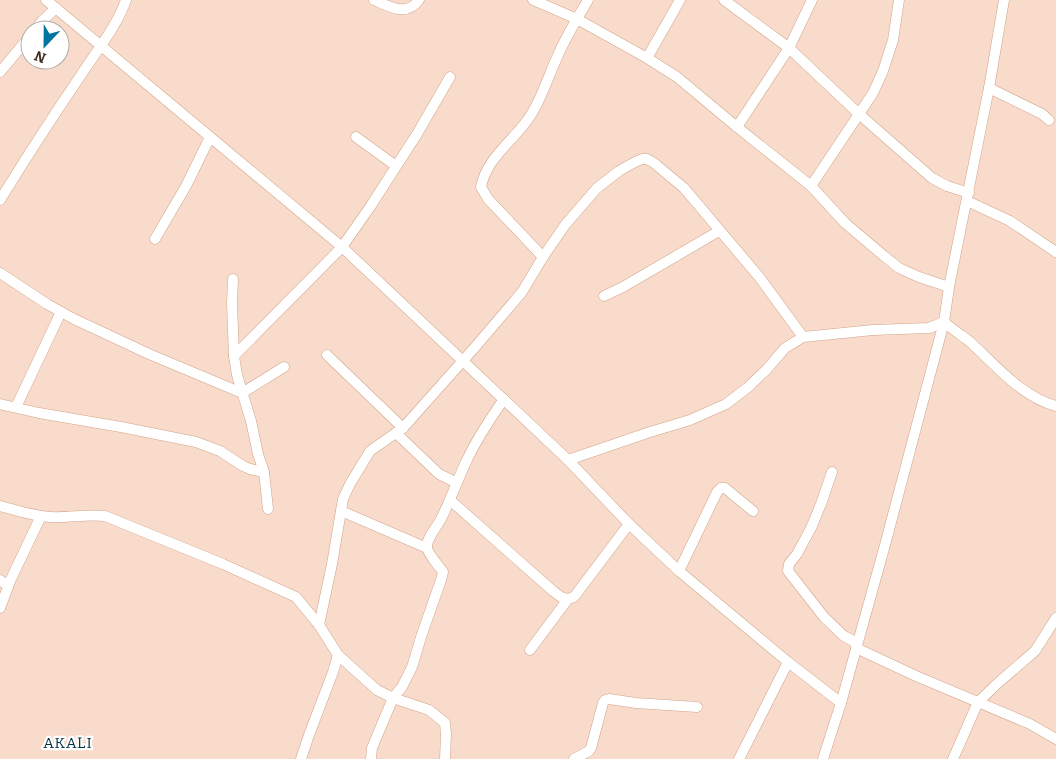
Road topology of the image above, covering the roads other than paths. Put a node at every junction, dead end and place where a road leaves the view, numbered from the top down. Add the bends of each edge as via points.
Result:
1 (46, 0) edge
2 (126, 0) edge
3 (374, 0) edge
4 (419, 0) edge
5 (534, 0) edge
6 (588, 0) edge
7 (680, 0) edge
8 (724, 0) edge
9 (812, 0) edge
10 (899, 0) edge
11 (1004, 0) edge
12 (56, 8) junction
13 (577, 19) junction
14 (43, 20) edge
15 (102, 46) junction
16 (20, 48) edge
17 (789, 48) junction
18 (647, 58) junction
19 (0, 72) edge
20 (450, 77) dead end
21 (989, 88) junction
22 (859, 114) junction
23 (1049, 120) dead end
24 (736, 127) junction
25 (210, 137) junction
26 (356, 137) dead end
27 (396, 166) junction
28 (811, 186) junction
29 (968, 197) junction
30 (0, 200) edge
31 (719, 231) junction
32 (155, 240) dead end
33 (342, 247) junction
34 (1056, 252) edge
35 (543, 257) junction
36 (0, 273) edge
37 (234, 279) dead end
38 (949, 287) junction
39 (604, 296) dead end
40 (61, 312) junction
41 (944, 322) junction
42 (803, 337) junction
43 (328, 355) dead end
44 (234, 356) junction
45 (463, 360) junction
46 (284, 367) dead end
47 (242, 393) junction
48 (504, 399) junction
49 (0, 404) edge
50 (1056, 406) edge
51 (16, 407) junction
52 (400, 431) junction
53 (568, 460) junction
54 (264, 472) junction
55 (832, 472) dead end
56 (456, 483) junction
57 (450, 500) junction
58 (0, 506) edge
59 (268, 509) dead end
60 (341, 511) junction
61 (753, 511) dead end
62 (41, 516) junction
63 (629, 524) junction
64 (427, 548) junction
65 (679, 571) junction
66 (4, 583) edge
67 (568, 599) junction
68 (0, 608) edge
69 (1056, 618) edge
70 (318, 625) junction
71 (857, 646) junction
72 (530, 650) dead end
73 (338, 655) junction
74 (788, 662) junction
75 (394, 698) junction
76 (978, 702) junction
77 (840, 703) junction
78 (698, 707) dead end
79 (1056, 739) edge
80 (301, 759) edge
81 (371, 759) edge
82 (445, 759) edge
83 (574, 759) edge
84 (739, 759) edge
85 (823, 759) edge
86 (953, 759) edge

1 - 12 street
2 - 15 street
3 - 4 street via 404,10 412,8
5 - 13 street
6 - 13 street
7 - 18 street
8 - 17 street
9 - 17 street
10 - 22 street via 893,40 883,71
11 - 21 street
12 - 14 street
12 - 15 street
13 - 18 street
13 - 35 street via 527,121 500,151 482,178 481,187 488,199
15 - 25 street
15 - 30 street
16 - 19 street
17 - 22 street
17 - 24 street
18 - 24 street via 676,77
20 - 27 street
21 - 23 street
21 - 29 street
22 - 28 street
22 - 29 street via 932,178
24 - 28 street
25 - 32 street
25 - 33 street
26 - 27 street
27 - 33 street
28 - 38 street via 845,223 899,268
29 - 34 street
29 - 38 street
31 - 35 street via 684,188 654,163 642,159 597,188
31 - 39 street
31 - 42 street via 760,278
33 - 44 street
33 - 45 street
35 - 45 street via 522,292
36 - 40 street
37 - 44 street
38 - 41 street
40 - 47 street
40 - 51 street
41 - 42 street via 929,328
41 - 50 street via 1010,380 1039,401
41 - 71 street
42 - 53 street via 785,348 747,388 726,404 690,420
43 - 52 street
44 - 47 street
45 - 48 street
45 - 52 street
46 - 47 street
47 - 54 street
48 - 53 street
48 - 56 street
49 - 51 street
51 - 54 street via 196,442 220,451 243,466
52 - 56 street via 401,439 439,474
52 - 60 street via 370,451 350,484
53 - 63 street
54 - 59 street
55 - 71 street via 811,528 788,571 824,617
56 - 57 street
57 - 64 street
57 - 67 street via 553,590
58 - 62 street
60 - 64 street
60 - 70 street
61 - 65 street via 721,488
62 - 66 street
62 - 70 street via 96,515 120,521 296,597
63 - 65 street
63 - 67 street via 574,597
64 - 75 street via 443,572 412,666
65 - 74 street
66 - 68 street
67 - 72 street
69 - 76 street via 1035,651
70 - 73 street
71 - 76 street
71 - 77 street
73 - 75 street via 377,690
73 - 80 street
74 - 77 street
74 - 84 street
75 - 81 street via 372,748
75 - 82 street via 429,710 445,722
76 - 79 street
76 - 86 street
77 - 85 street
78 - 83 street via 605,700 589,752

